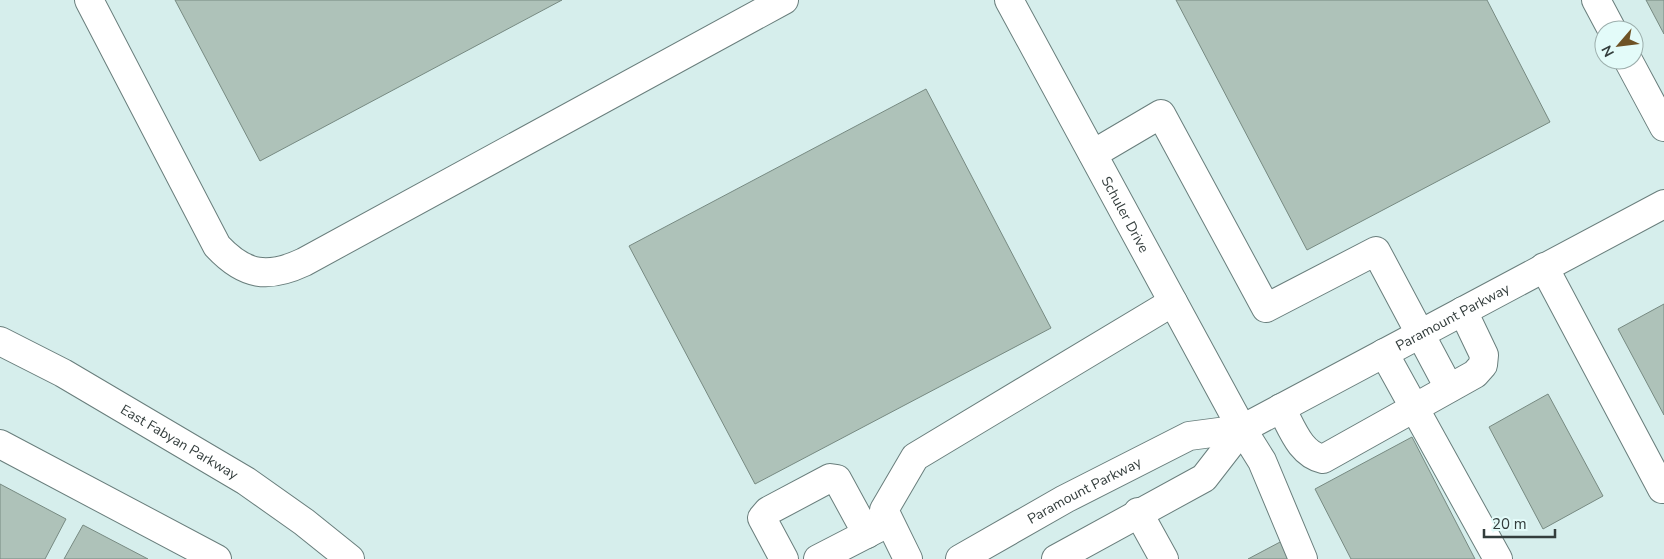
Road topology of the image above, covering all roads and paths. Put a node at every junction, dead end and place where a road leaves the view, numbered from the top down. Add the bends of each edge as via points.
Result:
1 (89, 0) edge
2 (784, 0) edge
3 (1009, 0) edge
4 (1596, 0) edge
5 (1607, 20) edge
6 (1633, 70) edge
7 (1664, 126) edge
8 (1092, 154) junction
9 (1664, 204) edge
10 (1544, 268) junction
11 (1173, 302) junction
12 (1463, 311) junction
13 (1421, 333) junction
14 (0, 341) edge
15 (1384, 353) junction
16 (1449, 388) junction
17 (1414, 407) junction
18 (1281, 408) junction
19 (1242, 429) junction
20 (0, 444) edge
21 (1662, 489) dead end
22 (1138, 512) junction
23 (878, 528) junction
24 (1090, 550) edge
25 (217, 559) edge
26 (350, 559) edge
27 (784, 559) edge
28 (818, 559) edge
29 (908, 559) edge
30 (960, 559) edge
31 (1056, 559) edge
32 (1164, 559) edge
33 (1303, 559) edge
34 (1498, 559) edge

1 - 2 street via 217,246 234,263 258,272 279,272 304,262
3 - 8 street, Schuler Drive
4 - 5 street
6 - 7 street
8 - 11 street, Schuler Drive
8 - 13 street via 1161,114 1266,308 1376,252
9 - 10 street, Paramount Parkway
10 - 12 street, Paramount Parkway
10 - 21 street
11 - 19 street, Schuler Drive
11 - 23 street via 916,457 884,510
12 - 13 street, Paramount Parkway
12 - 16 street via 1484,355 1483,364 1475,374
13 - 15 street, Paramount Parkway
13 - 16 street
14 - 26 street, East Fabyan Parkway via 63,373 246,481
15 - 17 street
15 - 18 street, Paramount Parkway
16 - 17 street
17 - 18 street via 1324,459 1312,457 1303,448
17 - 34 street
18 - 19 street, Paramount Parkway
19 - 22 street, Paramount Parkway via 1204,478
19 - 30 street, Paramount Parkway via 1189,436 1065,499
19 - 33 street, Schuler Drive via 1262,461
20 - 25 street
22 - 24 street, Paramount Parkway
22 - 32 street
23 - 27 street via 837,479 830,478 768,511 762,518
23 - 28 street
23 - 29 street
24 - 31 street, Paramount Parkway

